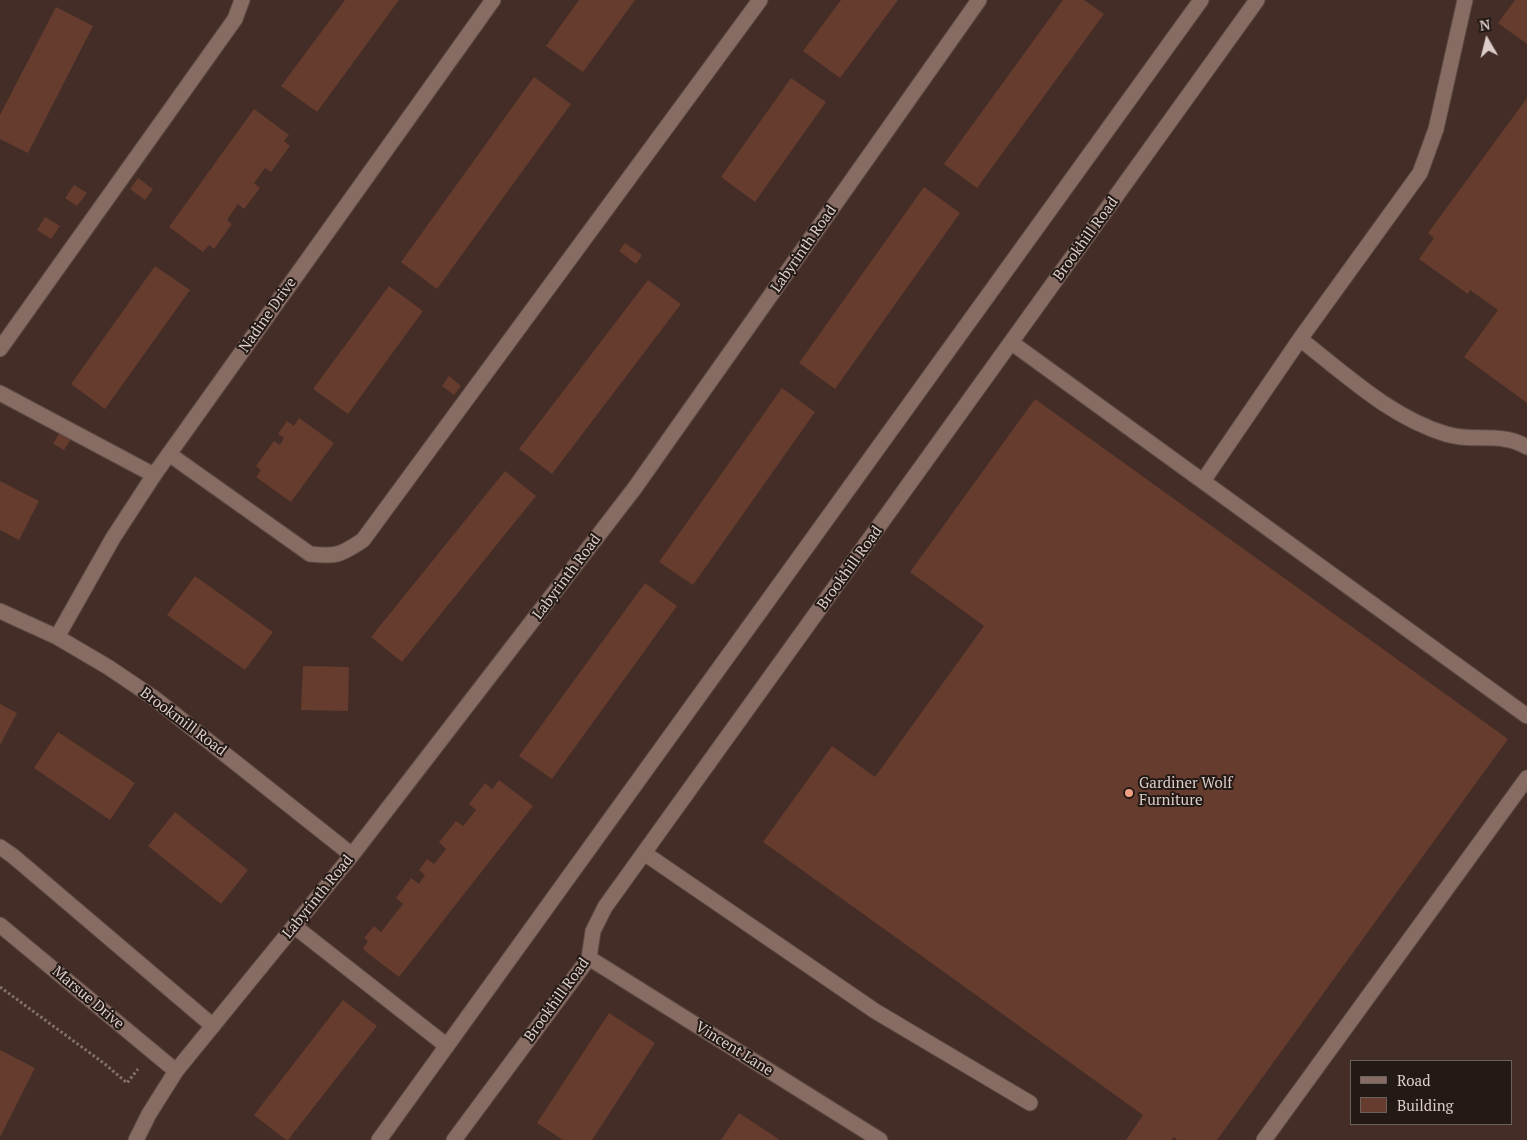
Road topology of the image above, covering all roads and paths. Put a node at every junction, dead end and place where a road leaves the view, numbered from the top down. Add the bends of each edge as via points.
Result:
1 (242, 0) edge
2 (492, 0) edge
3 (760, 0) edge
4 (979, 0) edge
5 (1201, 0) edge
6 (1257, 0) edge
7 (1465, 0) edge
8 (1300, 339) junction
9 (1012, 343) junction
10 (0, 349) edge
11 (0, 393) edge
12 (1527, 447) edge
13 (169, 454) junction
14 (154, 475) junction
15 (1203, 481) junction
16 (0, 611) edge
17 (57, 637) junction
18 (1527, 716) edge
19 (1527, 778) edge
20 (0, 847) edge
21 (644, 853) junction
22 (352, 855) junction
23 (0, 925) edge
24 (294, 926) junction
25 (589, 958) junction
26 (0, 987) edge
27 (213, 1026) junction
28 (447, 1046) junction
29 (152, 1051) junction
30 (176, 1071) junction
31 (1030, 1104) dead end
32 (136, 1140) edge
33 (379, 1140) edge
34 (454, 1140) edge
35 (880, 1140) edge
36 (1264, 1140) edge

1 - 10 street via 235,19
2 - 13 street, Nadine Drive
3 - 13 street via 363,540 346,551 329,556 310,554
4 - 22 street, Labyrinth Road via 634,489
5 - 28 street
6 - 9 street, Brookhill Road
7 - 8 street via 1436,129 1420,173
8 - 12 street via 1392,410 1417,423 1446,434 1471,439 1493,436
8 - 15 street
9 - 15 street
9 - 21 street, Brookhill Road
11 - 14 street
13 - 14 street, Nadine Drive
14 - 17 street, Nadine Drive via 113,538
15 - 18 street
16 - 17 street, Brookmill Road
17 - 22 street, Brookmill Road via 154,698
19 - 36 street
20 - 27 street
21 - 25 street, Brookhill Road via 605,907 592,932
21 - 31 street via 875,1011
22 - 24 street, Labyrinth Road
23 - 29 street, Marsue Drive
24 - 27 street, Labyrinth Road
24 - 28 street
25 - 34 street, Brookhill Road
25 - 35 street, Vincent Lane
26 - 29 path via 127,1083
27 - 30 street, Labyrinth Road
28 - 33 street
29 - 30 street, Marsue Drive
30 - 32 street, Labyrinth Road via 148,1114

